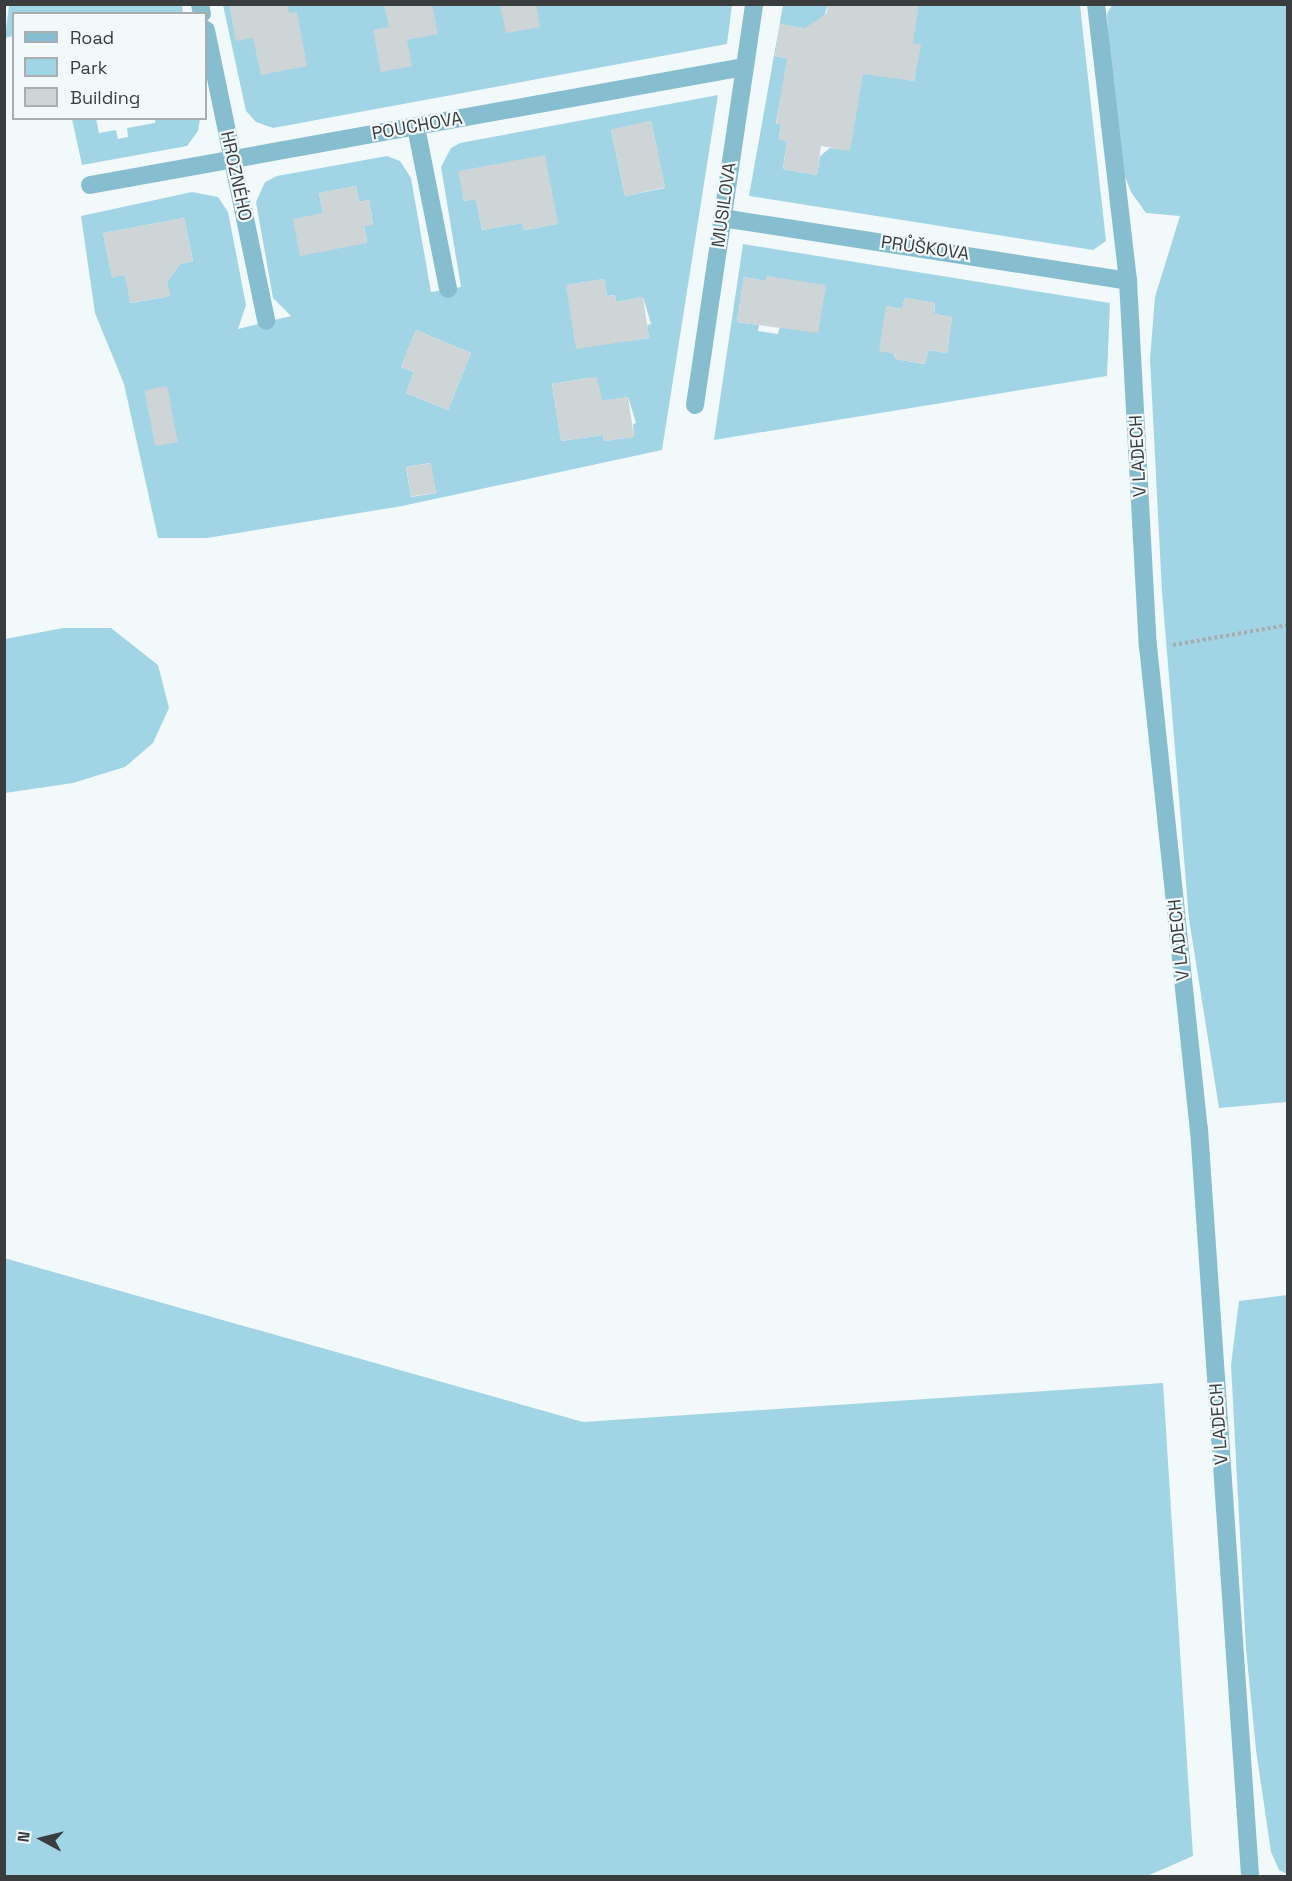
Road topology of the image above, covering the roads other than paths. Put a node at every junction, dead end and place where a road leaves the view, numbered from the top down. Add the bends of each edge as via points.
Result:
1 (754, 4) edge
2 (1096, 4) edge
3 (207, 35) edge
4 (744, 67) junction
5 (416, 127) junction
6 (232, 160) junction
7 (90, 185) dead end
8 (722, 218) junction
9 (1128, 280) junction
10 (448, 289) dead end
11 (266, 321) dead end
12 (695, 405) dead end
13 (1250, 1876) edge

1 - 4 street, MUSILOVA
2 - 9 street, V LADECH
3 - 6 street, HROZNÉHO
4 - 5 street, POUCHOVA
4 - 8 street, MUSILOVA
5 - 6 street, POUCHOVA
5 - 10 street
6 - 7 street, POUCHOVA
6 - 11 street, HROZNÉHO
8 - 9 street, PRŮŠKOVA
8 - 12 street, MUSILOVA
9 - 13 street, V LADECH via 1148,646 1199,1129

